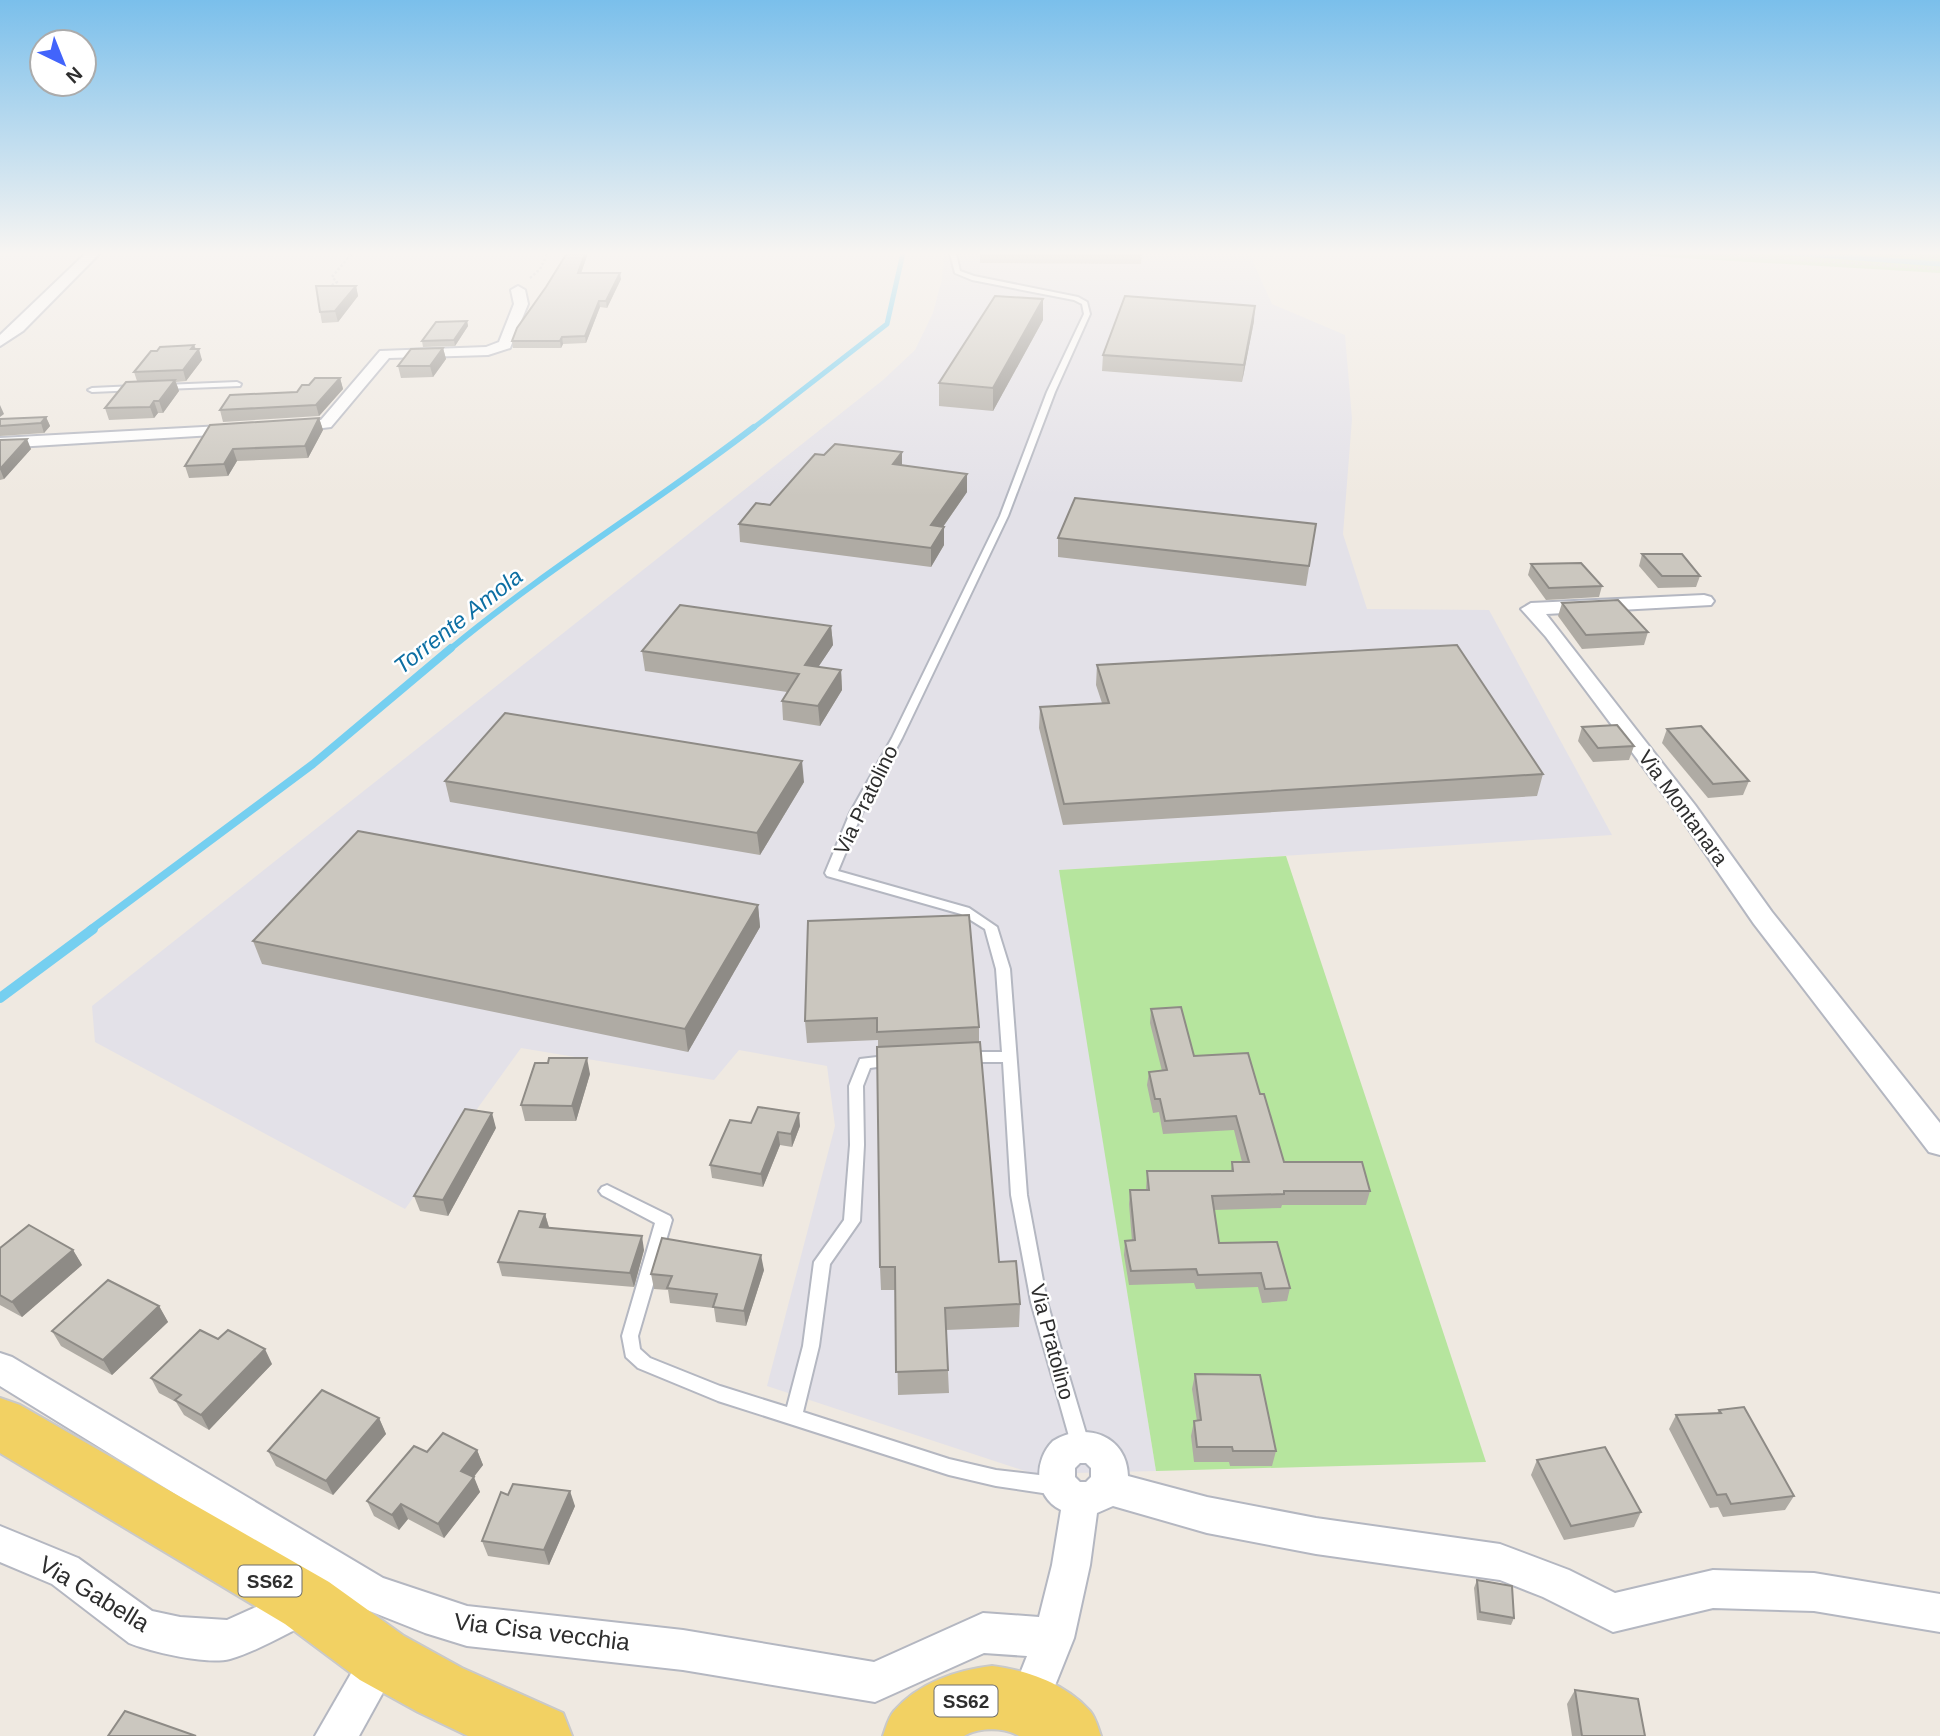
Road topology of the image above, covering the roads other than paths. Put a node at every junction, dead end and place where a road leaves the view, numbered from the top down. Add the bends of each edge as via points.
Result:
1 (510, 334) edge
2 (1078, 334) edge
3 (237, 384) dead end
4 (158, 387) edge
5 (144, 388) edge
6 (92, 390) dead end
7 (279, 428) edge
8 (256, 429) edge
9 (0, 443) edge
10 (1704, 601) dead end
11 (1008, 1057) junction
12 (947, 1058) edge
13 (910, 1059) edge
14 (1940, 1144) edge
15 (607, 1191) dead end
16 (0, 1368) edge
17 (793, 1417) junction
18 (0, 1423) edge
19 (1081, 1447) junction
20 (1083, 1491) junction
21 (0, 1544) edge
22 (307, 1603) junction
23 (1940, 1613) edge
24 (1054, 1638) junction
25 (382, 1658) junction
26 (1049, 1720) edge
27 (336, 1736) edge
28 (540, 1736) edge
29 (915, 1736) edge

1 - 7 street via 505,345 488,351 385,354 324,424
2 - 11 lane, Via Pratolino via 1004,516 856,813 831,873 965,911 991,927 1003,969
3 - 4 lane
5 - 6 lane
8 - 9 street
10 - 14 street, Via Montanara via 1531,608 1763,918
11 - 12 lane
11 - 19 lane, Via Pratolino via 1022,1209 1040,1302
13 - 17 lane via 865,1063 856,1087 852,1221 822,1262 811,1346
15 - 17 lane via 664,1220 630,1336 632,1352 644,1363
16 - 24 street, Via Cisa vecchia via 371,1594 467,1626 683,1650 875,1682 983,1633
17 - 20 lane via 949,1467
18 - 22 main road, SS62
19 - 20 street via 1072,1448 1058,1460 1055,1478
19 - 20 street via 1099,1453 1108,1463 1111,1478
20 - 23 street via 1316,1536 1500,1562 1613,1613 1713,1589 1814,1592
20 - 24 street
21 - 22 street, Via Gabella via 65,1571 143,1629 180,1637 228,1640
22 - 25 main road, SS62
24 - 26 street
25 - 27 street
25 - 28 main road, SS62
26 - 29 main road, SS62 via 1002,1698 974,1698 948,1707

